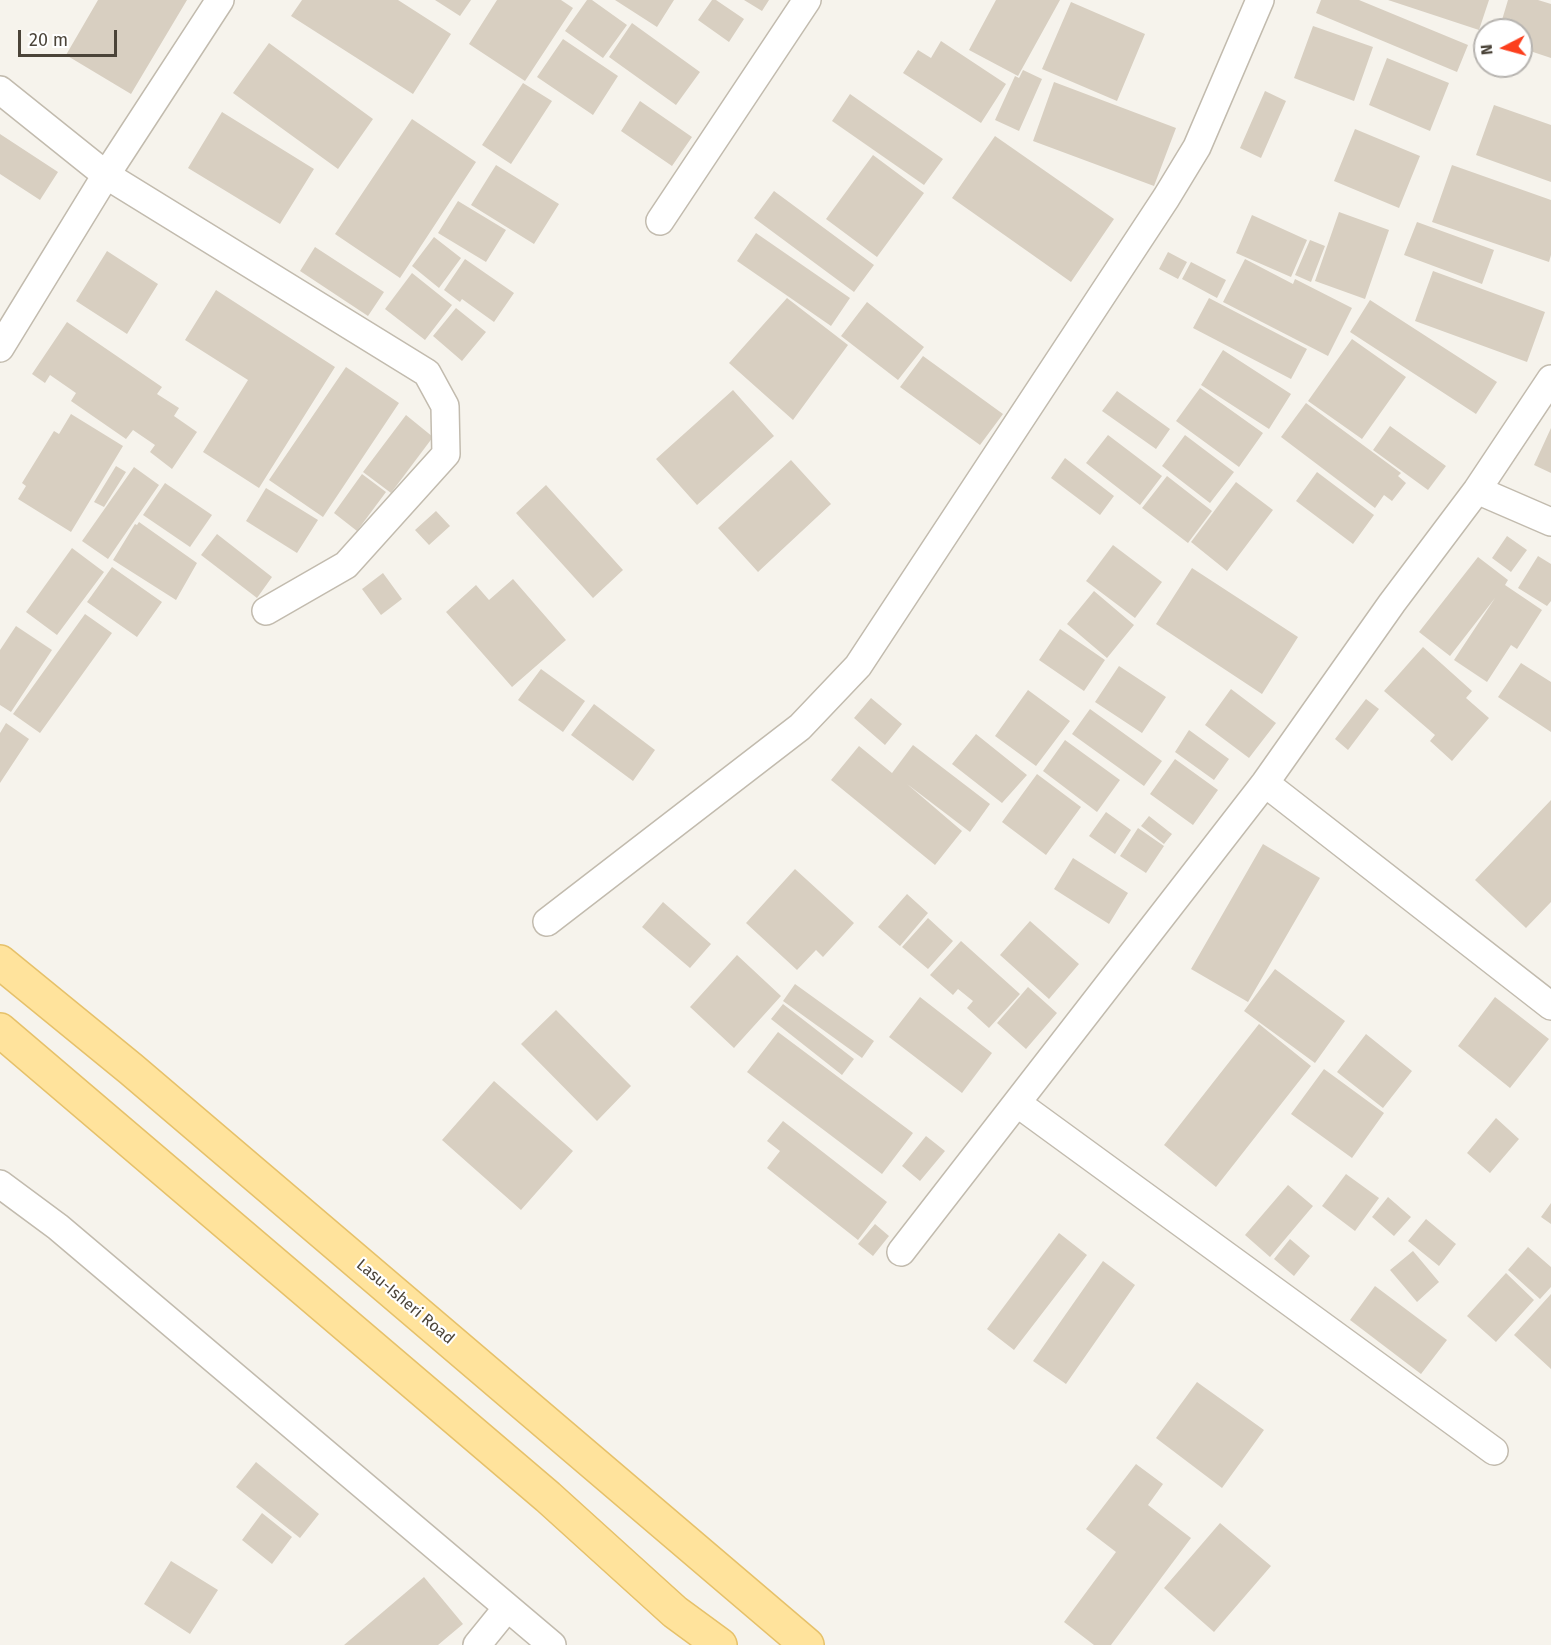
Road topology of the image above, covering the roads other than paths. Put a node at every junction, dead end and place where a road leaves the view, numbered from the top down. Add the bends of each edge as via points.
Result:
1 (220, 0) edge
2 (807, 0) edge
3 (1260, 0) edge
4 (0, 90) edge
5 (106, 175) junction
6 (660, 221) dead end
7 (0, 348) edge
8 (1551, 379) edge
9 (1477, 490) junction
10 (1551, 522) edge
11 (266, 611) dead end
12 (1265, 783) junction
13 (547, 922) dead end
14 (0, 962) edge
15 (1551, 1006) edge
16 (0, 1030) edge
17 (1017, 1102) junction
18 (0, 1184) edge
19 (901, 1252) dead end
20 (1494, 1451) dead end
21 (507, 1608) junction
22 (477, 1645) edge
23 (552, 1645) edge
24 (720, 1645) edge
25 (807, 1645) edge

1 - 5 street
2 - 6 street
3 - 13 street via 1197,147 1167,198 858,666 800,727
4 - 5 street
5 - 7 street
5 - 11 street via 427,373 446,406 446,454 346,565
8 - 9 street
9 - 10 street
9 - 12 street
12 - 15 street
12 - 17 street
14 - 25 main road, Lasu-Isheri Road
16 - 24 main road via 548,1497 675,1612
17 - 19 street
17 - 20 street
18 - 21 street via 67,1234
21 - 22 street
21 - 23 street

